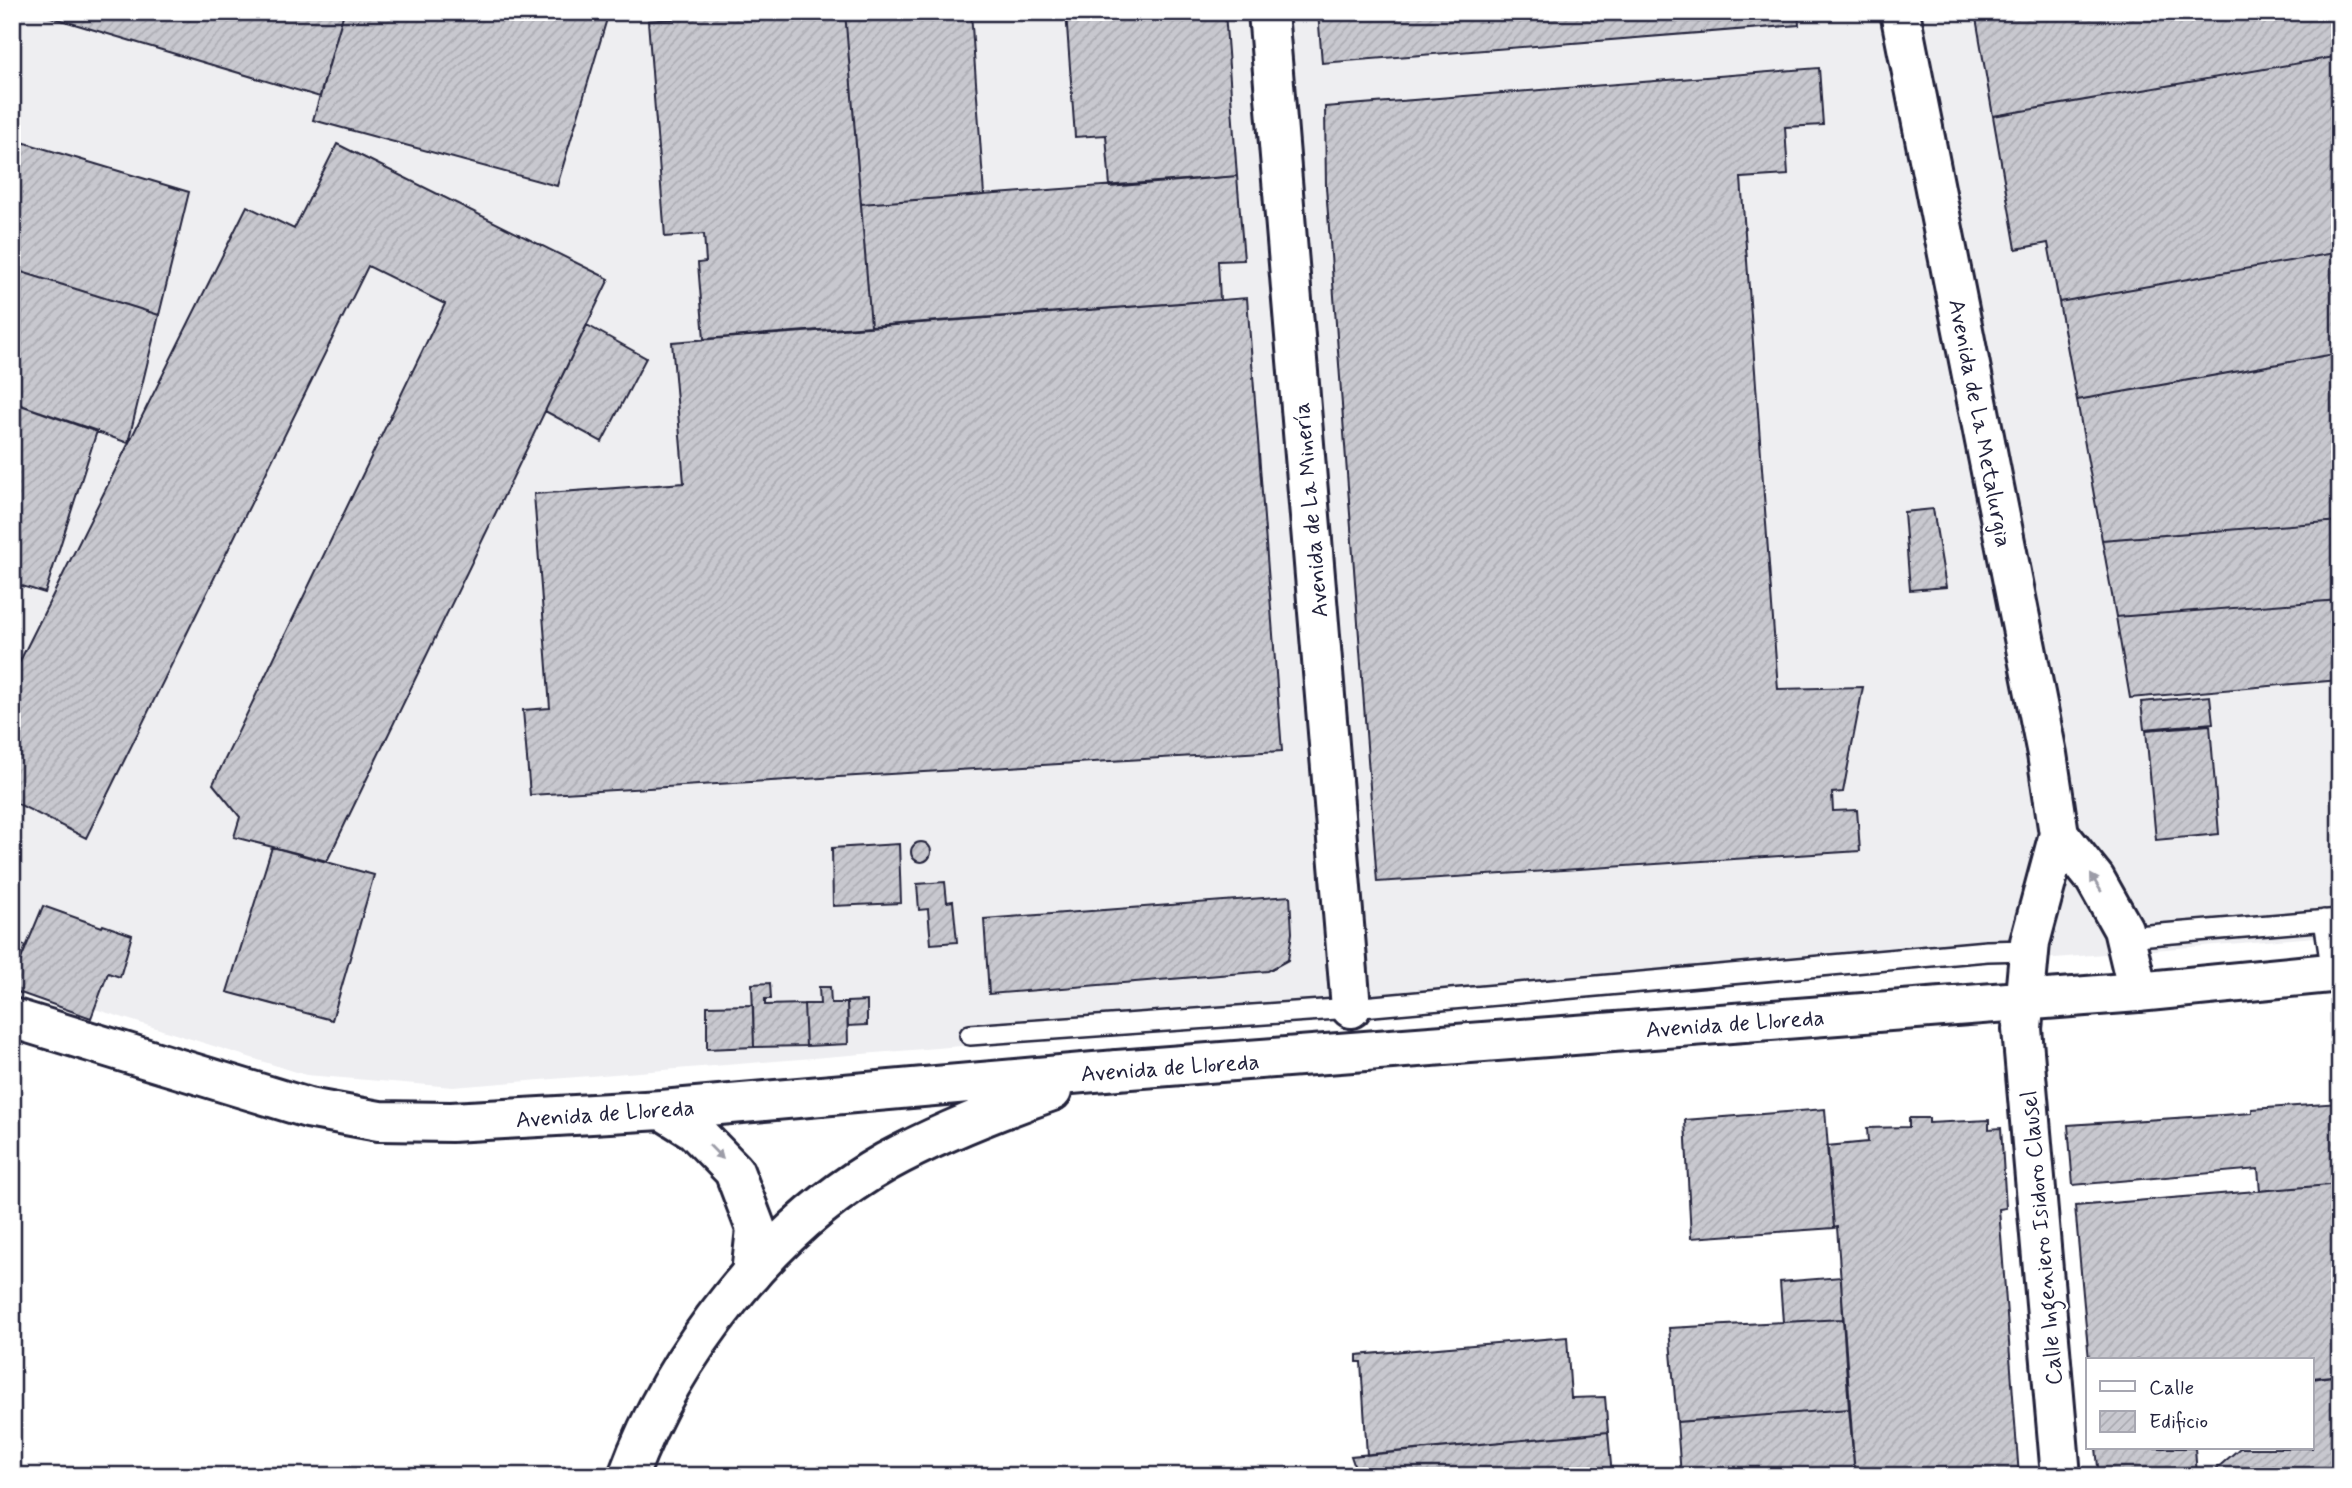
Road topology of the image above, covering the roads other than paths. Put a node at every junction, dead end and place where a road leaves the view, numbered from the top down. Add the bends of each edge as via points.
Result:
1 (1268, 12) edge
2 (1900, 12) edge
3 (2059, 834) junction
4 (2332, 920) edge
5 (2125, 937) junction
6 (2029, 950) junction
7 (2336, 972) edge
8 (2138, 992) junction
9 (2025, 999) junction
10 (1351, 1008) junction
11 (12, 1018) edge
12 (970, 1035) dead end
13 (1117, 1070) junction
14 (662, 1110) junction
15 (751, 1274) junction
16 (628, 1476) edge
17 (2062, 1476) edge

1 - 10 street, Avenida de La Minería
2 - 3 street, Avenida de La Metalurgia
5 -> 3 street via 2095,880
3 - 6 street, Calle Ingeniero Isidoro Clausel
4 - 5 lane
4 - 7 lane
5 - 8 street
6 - 9 street, Calle Ingeniero Isidoro Clausel
6 - 10 lane, Avenida de Lloreda
7 - 8 street, Avenida de Lloreda
8 - 9 street, Avenida de Lloreda
9 - 13 street, Avenida de Lloreda
9 - 17 street, Calle Ingeniero Isidoro Clausel via 2022,1029
10 - 12 lane, Avenida de Lloreda
11 - 14 street, Avenida de Lloreda via 308,1108 379,1121 451,1122
13 - 14 street, Avenida de Lloreda
13 - 15 street via 996,1111 885,1163 836,1196
14 -> 15 street via 694,1130 734,1171 755,1229
15 - 16 street via 689,1353

